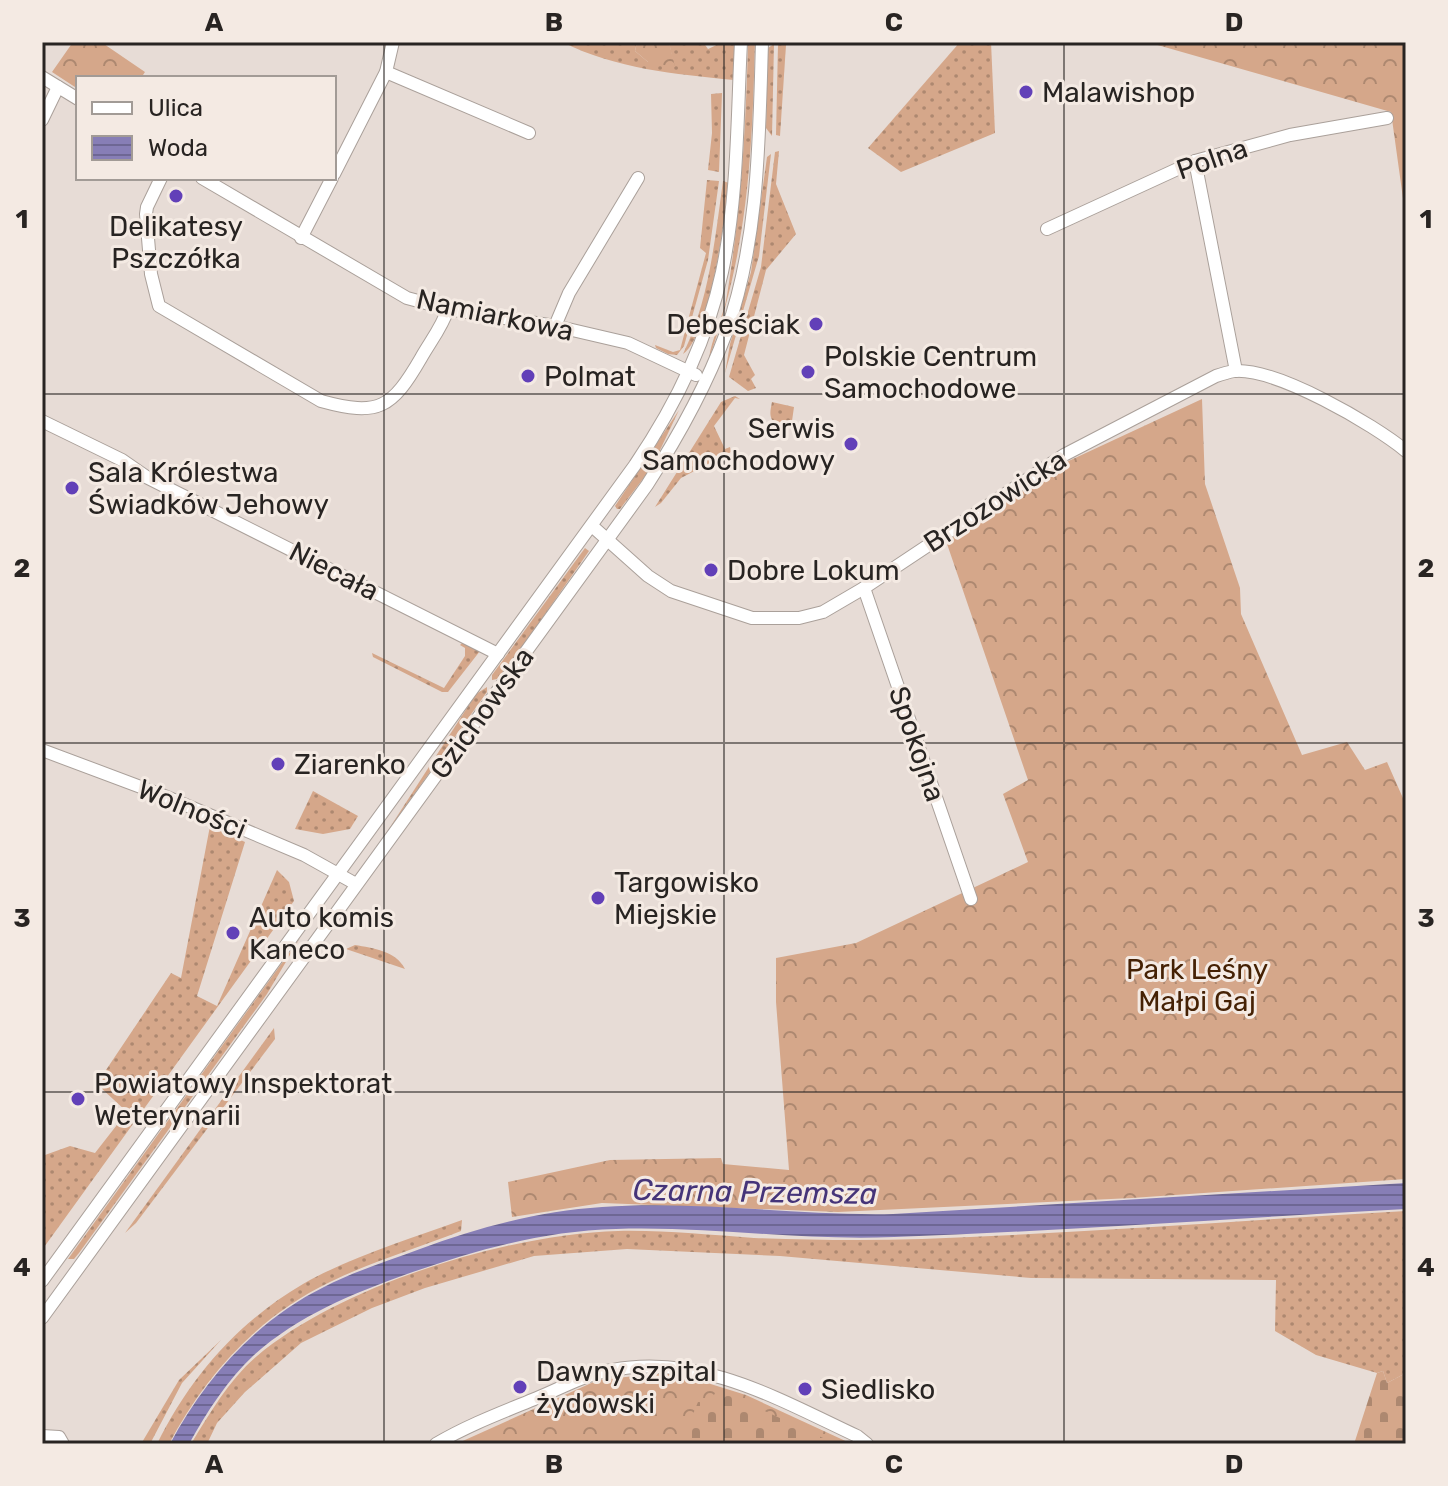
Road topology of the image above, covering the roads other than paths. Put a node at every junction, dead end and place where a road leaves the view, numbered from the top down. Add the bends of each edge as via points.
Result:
1 (393, 42) edge
2 (741, 42) edge
3 (762, 42) edge
4 (386, 72) junction
5 (42, 77) edge
6 (58, 87) junction
7 (76, 98) edge
8 (1387, 118) dead end
9 (42, 120) edge
10 (529, 133) dead end
11 (1195, 161) junction
12 (336, 170) edge
13 (638, 178) dead end
14 (160, 180) edge
15 (208, 180) edge
16 (331, 180) edge
17 (1047, 229) dead end
18 (301, 238) junction
19 (448, 309) junction
20 (555, 326) junction
21 (1236, 371) junction
22 (689, 372) junction
23 (707, 378) junction
24 (42, 421) edge
25 (1406, 451) edge
26 (592, 526) junction
27 (608, 539) junction
28 (864, 588) junction
29 (498, 654) junction
30 (42, 750) edge
31 (340, 873) junction
32 (356, 884) junction
33 (971, 899) dead end
34 (53, 1266) junction
35 (70, 1279) junction
36 (42, 1281) edge
37 (42, 1318) edge
38 (42, 1436) edge
39 (63, 1444) edge
40 (436, 1444) edge
41 (867, 1444) edge

1 - 4 street
2 - 22 street, Gzichowska via 734,190 722,273
3 - 23 street, Gzichowska via 748,245 726,332
4 - 10 street
4 - 12 street
5 - 6 street
6 - 7 street
6 - 9 street
8 - 11 street, Polna via 1290,135
11 - 17 street, Polna
11 - 21 street
13 - 20 street
14 - 19 street via 146,214 159,306 321,401 368,408 397,395
15 - 18 street, Namiarkowa
16 - 18 street
18 - 19 street, Namiarkowa via 407,298
19 - 20 street, Namiarkowa
20 - 22 street, Namiarkowa via 628,343
21 - 25 street via 1299,387
21 - 28 street, Brzozowicka via 1216,376 1064,455
22 - 23 street, Namiarkowa
22 - 26 street, Gzichowska via 661,426
23 - 27 street, Gzichowska via 670,448
24 - 29 street, Niecała
26 - 27 street, Brzozowicka
26 - 29 street, Gzichowska
27 - 28 street, Brzozowicka via 659,584 752,618 823,612
27 - 32 street, Gzichowska
28 - 33 street, Spokojna
29 - 31 street, Gzichowska
30 - 31 street, Wolności
31 - 32 street, Wolności
31 - 34 street, Gzichowska
32 - 35 street, Gzichowska
34 - 35 street
34 - 36 street, Gzichowska
35 - 37 street, Gzichowska
38 - 39 street via 59,1437
40 - 41 street via 599,1373 661,1367 719,1375 778,1398

